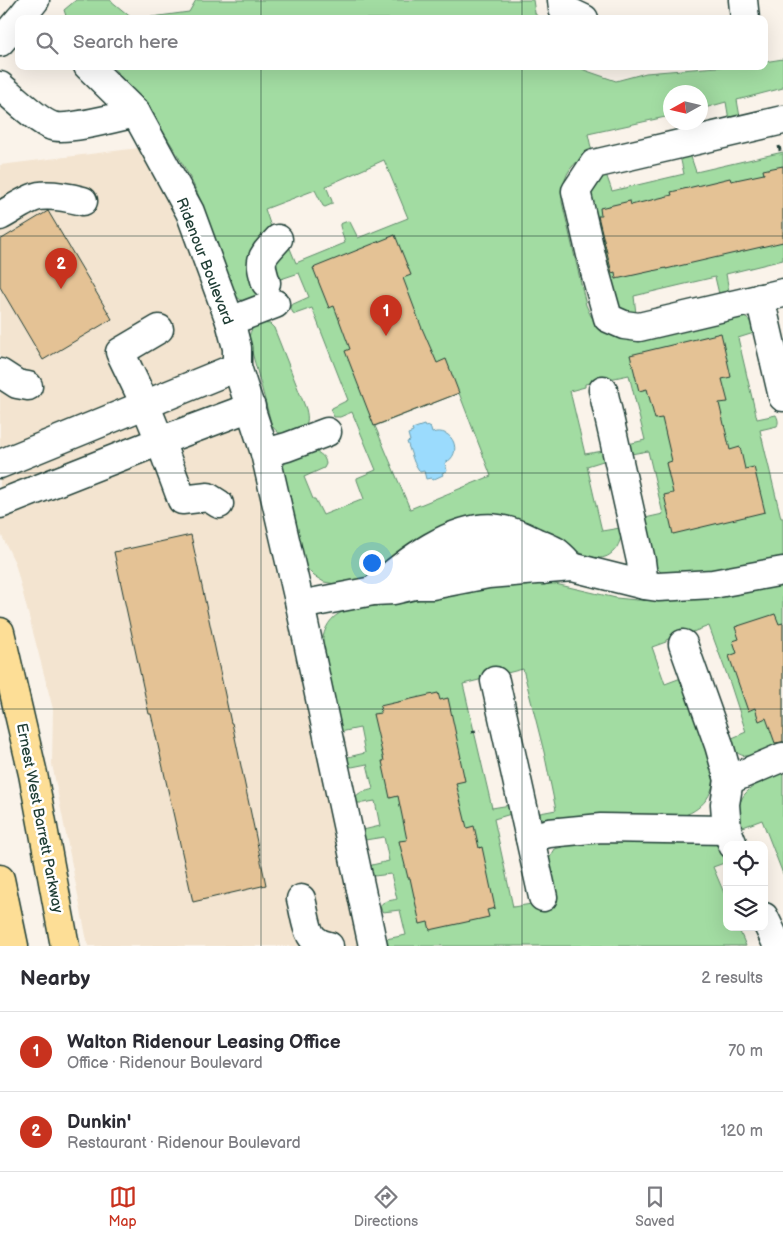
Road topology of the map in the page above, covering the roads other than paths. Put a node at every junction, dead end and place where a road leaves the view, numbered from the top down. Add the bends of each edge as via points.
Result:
1 (562, 0) edge
2 (743, 0) edge
3 (576, 15) edge
4 (745, 15) edge
5 (15, 24) edge
6 (0, 42) edge
7 (92, 70) edge
8 (0, 86) edge
9 (136, 113) junction
10 (783, 120) edge
11 (83, 202) dead end
12 (0, 216) edge
13 (278, 239) dead end
14 (771, 295) edge
15 (230, 321) junction
16 (160, 329) dead end
17 (237, 367) junction
18 (0, 373) edge
19 (28, 386) dead end
20 (603, 390) dead end
21 (783, 397) edge
22 (145, 404) junction
23 (251, 407) junction
24 (327, 432) dead end
25 (160, 441) junction
26 (265, 453) junction
27 (0, 464) edge
28 (0, 504) edge
29 (218, 504) dead end
30 (572, 567) junction
31 (783, 571) edge
32 (644, 585) junction
33 (372, 591) junction
34 (300, 605) junction
35 (0, 632) edge
36 (683, 644) dead end
37 (495, 681) dead end
38 (783, 757) edge
39 (729, 780) junction
40 (730, 837) edge
41 (530, 838) junction
42 (0, 879) edge
43 (543, 897) dead end
44 (302, 899) dead end
45 (768, 925) edge
46 (367, 945) edge
47 (14, 946) edge
48 (65, 946) edge
49 (329, 946) edge
50 (778, 946) edge

1 - 3 street via 563,9
2 - 4 street
5 - 6 street
7 - 9 street, Ridenour Boulevard
8 - 9 street via 40,120 52,126 66,128
9 - 15 street, Ridenour Boulevard via 190,212
10 - 14 street via 594,164 576,191 608,318 639,327
11 - 12 street via 65,197 39,196
13 - 15 street via 262,256 261,268 270,294
14 - 21 street
15 - 17 street, Ridenour Boulevard via 237,348
16 - 22 street via 120,352
17 - 22 street
17 - 23 street, Ridenour Boulevard
18 - 19 street via 17,384
20 - 32 street via 642,562
22 - 25 street
22 - 27 street
23 - 25 street
23 - 26 street, Ridenour Boulevard
24 - 26 street
25 - 28 street
25 - 29 street via 182,500 208,497
26 - 34 street, Ridenour Boulevard
30 - 32 street
30 - 33 street via 488,574 432,585
30 - 33 street via 556,552 516,533 497,528 479,529 453,536 428,548
31 - 32 street via 713,584
33 - 34 street
34 - 46 street, Ridenour Boulevard
35 - 48 highway, Ernest West Barrett Parkway via 32,774
36 - 39 street
37 - 41 street
38 - 39 street
39 - 40 street via 725,804
40 - 41 street via 601,828
41 - 43 street
42 - 47 highway
44 - 49 street via 312,938
45 - 50 street

